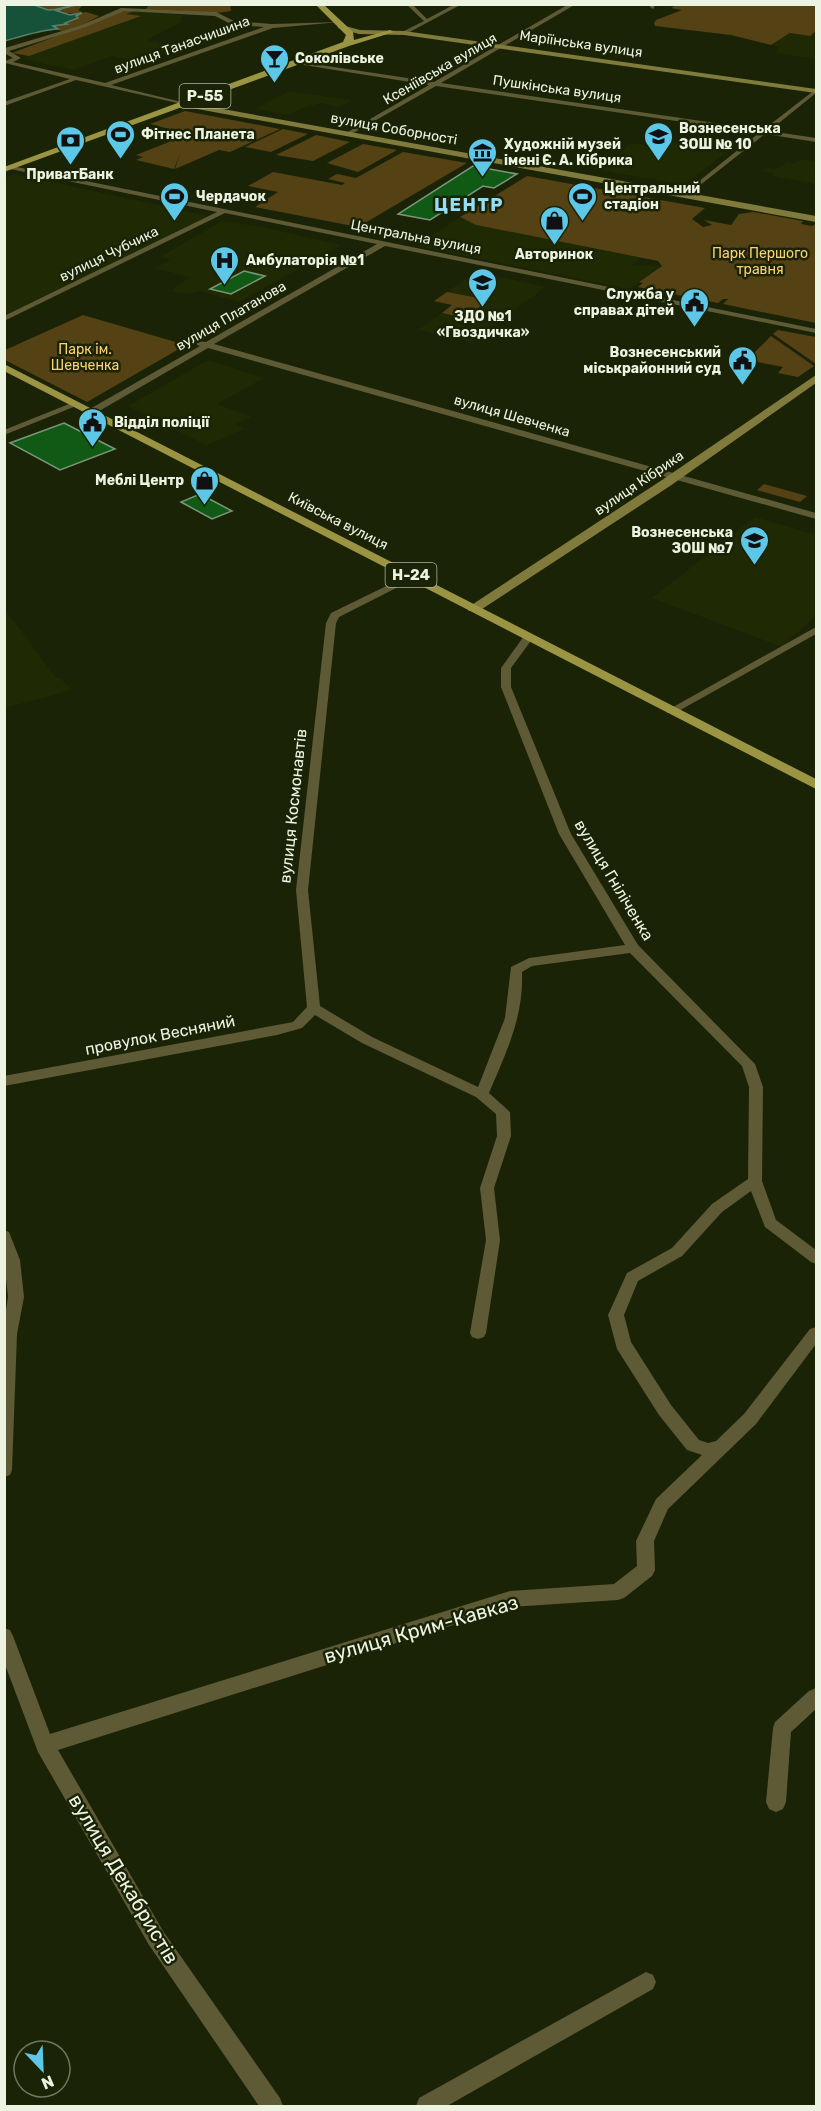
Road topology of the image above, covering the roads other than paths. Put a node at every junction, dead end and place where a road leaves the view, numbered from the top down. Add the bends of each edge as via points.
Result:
1 (318, 4) edge
2 (408, 4) edge
3 (460, 4) edge
4 (574, 4) edge
5 (429, 22) junction
6 (339, 24) junction
7 (272, 26) junction
8 (390, 32) junction
9 (404, 33) junction
10 (346, 44) junction
11 (502, 47) junction
12 (6, 62) edge
13 (294, 63) junction
14 (77, 78) junction
15 (439, 84) junction
16 (106, 85) junction
17 (816, 91) edge
18 (4, 104) edge
19 (184, 104) junction
20 (766, 132) junction
21 (348, 134) junction
22 (816, 140) edge
23 (8, 169) edge
24 (685, 195) junction
25 (225, 211) junction
26 (816, 219) edge
27 (380, 242) junction
28 (4, 319) edge
29 (816, 331) edge
30 (204, 344) junction
31 (4, 367) edge
32 (816, 378) edge
33 (84, 408) junction
34 (4, 433) edge
35 (676, 477) junction
36 (816, 516) edge
37 (413, 576) junction
38 (474, 608) junction
39 (816, 630) edge
40 (528, 638) junction
41 (671, 711) junction
42 (816, 785) edge
43 (633, 948) junction
44 (314, 1008) junction
45 (4, 1081) edge
46 (481, 1094) junction
47 (755, 1181) junction
48 (4, 1236) edge
49 (816, 1258) edge
50 (478, 1333) dead end
51 (816, 1333) edge
52 (725, 1446) junction
53 (4, 1470) edge
54 (4, 1636) edge
55 (816, 1697) edge
56 (45, 1745) junction
57 (776, 1802) dead end
58 (646, 1982) dead end
59 (272, 2106) edge
60 (427, 2106) edge

1 - 6 main road
2 - 5 street
3 - 5 street
4 - 11 street, Ксеніївська вулиця
5 - 9 street
6 - 7 street, вулиця Танасчишина
6 - 8 main road, Маріїнська вулиця via 359,32
6 - 10 main road via 350,37
7 - 12 street via 233,23 216,14 123,9 84,26 7,49 18,58
7 - 16 street, вулиця Танасчишина
8 - 9 main road, Маріїнська вулиця
8 - 10 main road
9 - 11 main road, Маріїнська вулиця
10 - 13 main road, Р-55
11 - 15 street, Ксеніївська вулиця
11 - 17 main road, Маріїнська вулиця
12 - 14 street, вулиця Соборності
13 - 15 street, Пушкінська вулиця
13 - 19 main road, Р-55
14 - 16 street, вулиця Соборності
14 - 18 street
15 - 20 street, Пушкінська вулиця
15 - 21 street, Ксеніївська вулиця
16 - 19 street, вулиця Соборності
17 - 20 street
19 - 21 main road, вулиця Соборності
19 - 23 main road, Р-55
20 - 22 street, Пушкінська вулиця
20 - 24 street
21 - 24 main road, вулиця Соборності
23 - 25 street, Центральна вулиця
24 - 26 main road, вулиця Соборності
25 - 27 street, Центральна вулиця
25 - 28 street, вулиця Чубчика
27 - 29 street, Центральна вулиця
27 - 30 street, вулиця Платанова
30 - 33 street, вулиця Платанова
30 - 35 street, вулиця Шевченка
31 - 33 main road, Київська вулиця / Н-24
32 - 35 main road, вулиця Кібрика
33 - 34 street, вулиця Платанова
33 - 37 main road, Київська вулиця / Н-24
35 - 36 street, вулиця Шевченка
35 - 38 main road, вулиця Кібрика
37 - 38 main road, Київська вулиця / Н-24
37 - 44 street, вулиця Космонавтів via 335,615 331,623 302,890
38 - 40 main road, Київська вулиця / Н-24
39 - 41 street
40 - 41 main road, Київська вулиця / Н-24
40 - 43 street, вулиця Гніліченка via 506,668 506,687 565,834
41 - 42 main road, Київська вулиця / Н-24
43 - 46 street via 529,962 516,970 518,989 510,1029
43 - 47 street, вулиця Гніліченка via 748,1064 756,1087
44 - 45 street, провулок Весняний via 297,1025 277,1030
44 - 46 street via 367,1040
46 - 50 street via 503,1112 504,1136 487,1188 493,1240
47 - 49 street via 770,1223
47 - 52 street via 717,1208 677,1252 632,1277 616,1315 623,1344 665,1410 693,1445 708,1450
48 - 53 street via 14,1260 16,1314 9,1334
51 - 52 street, вулиця Крим-Кавказ
52 - 56 street, вулиця Крим-Кавказ via 662,1504 645,1541 646,1570 618,1592 510,1599
54 - 56 street, вулиця Декабристів
55 - 57 street via 782,1728
56 - 59 street, вулиця Декабристів via 156,1938
58 - 60 street

